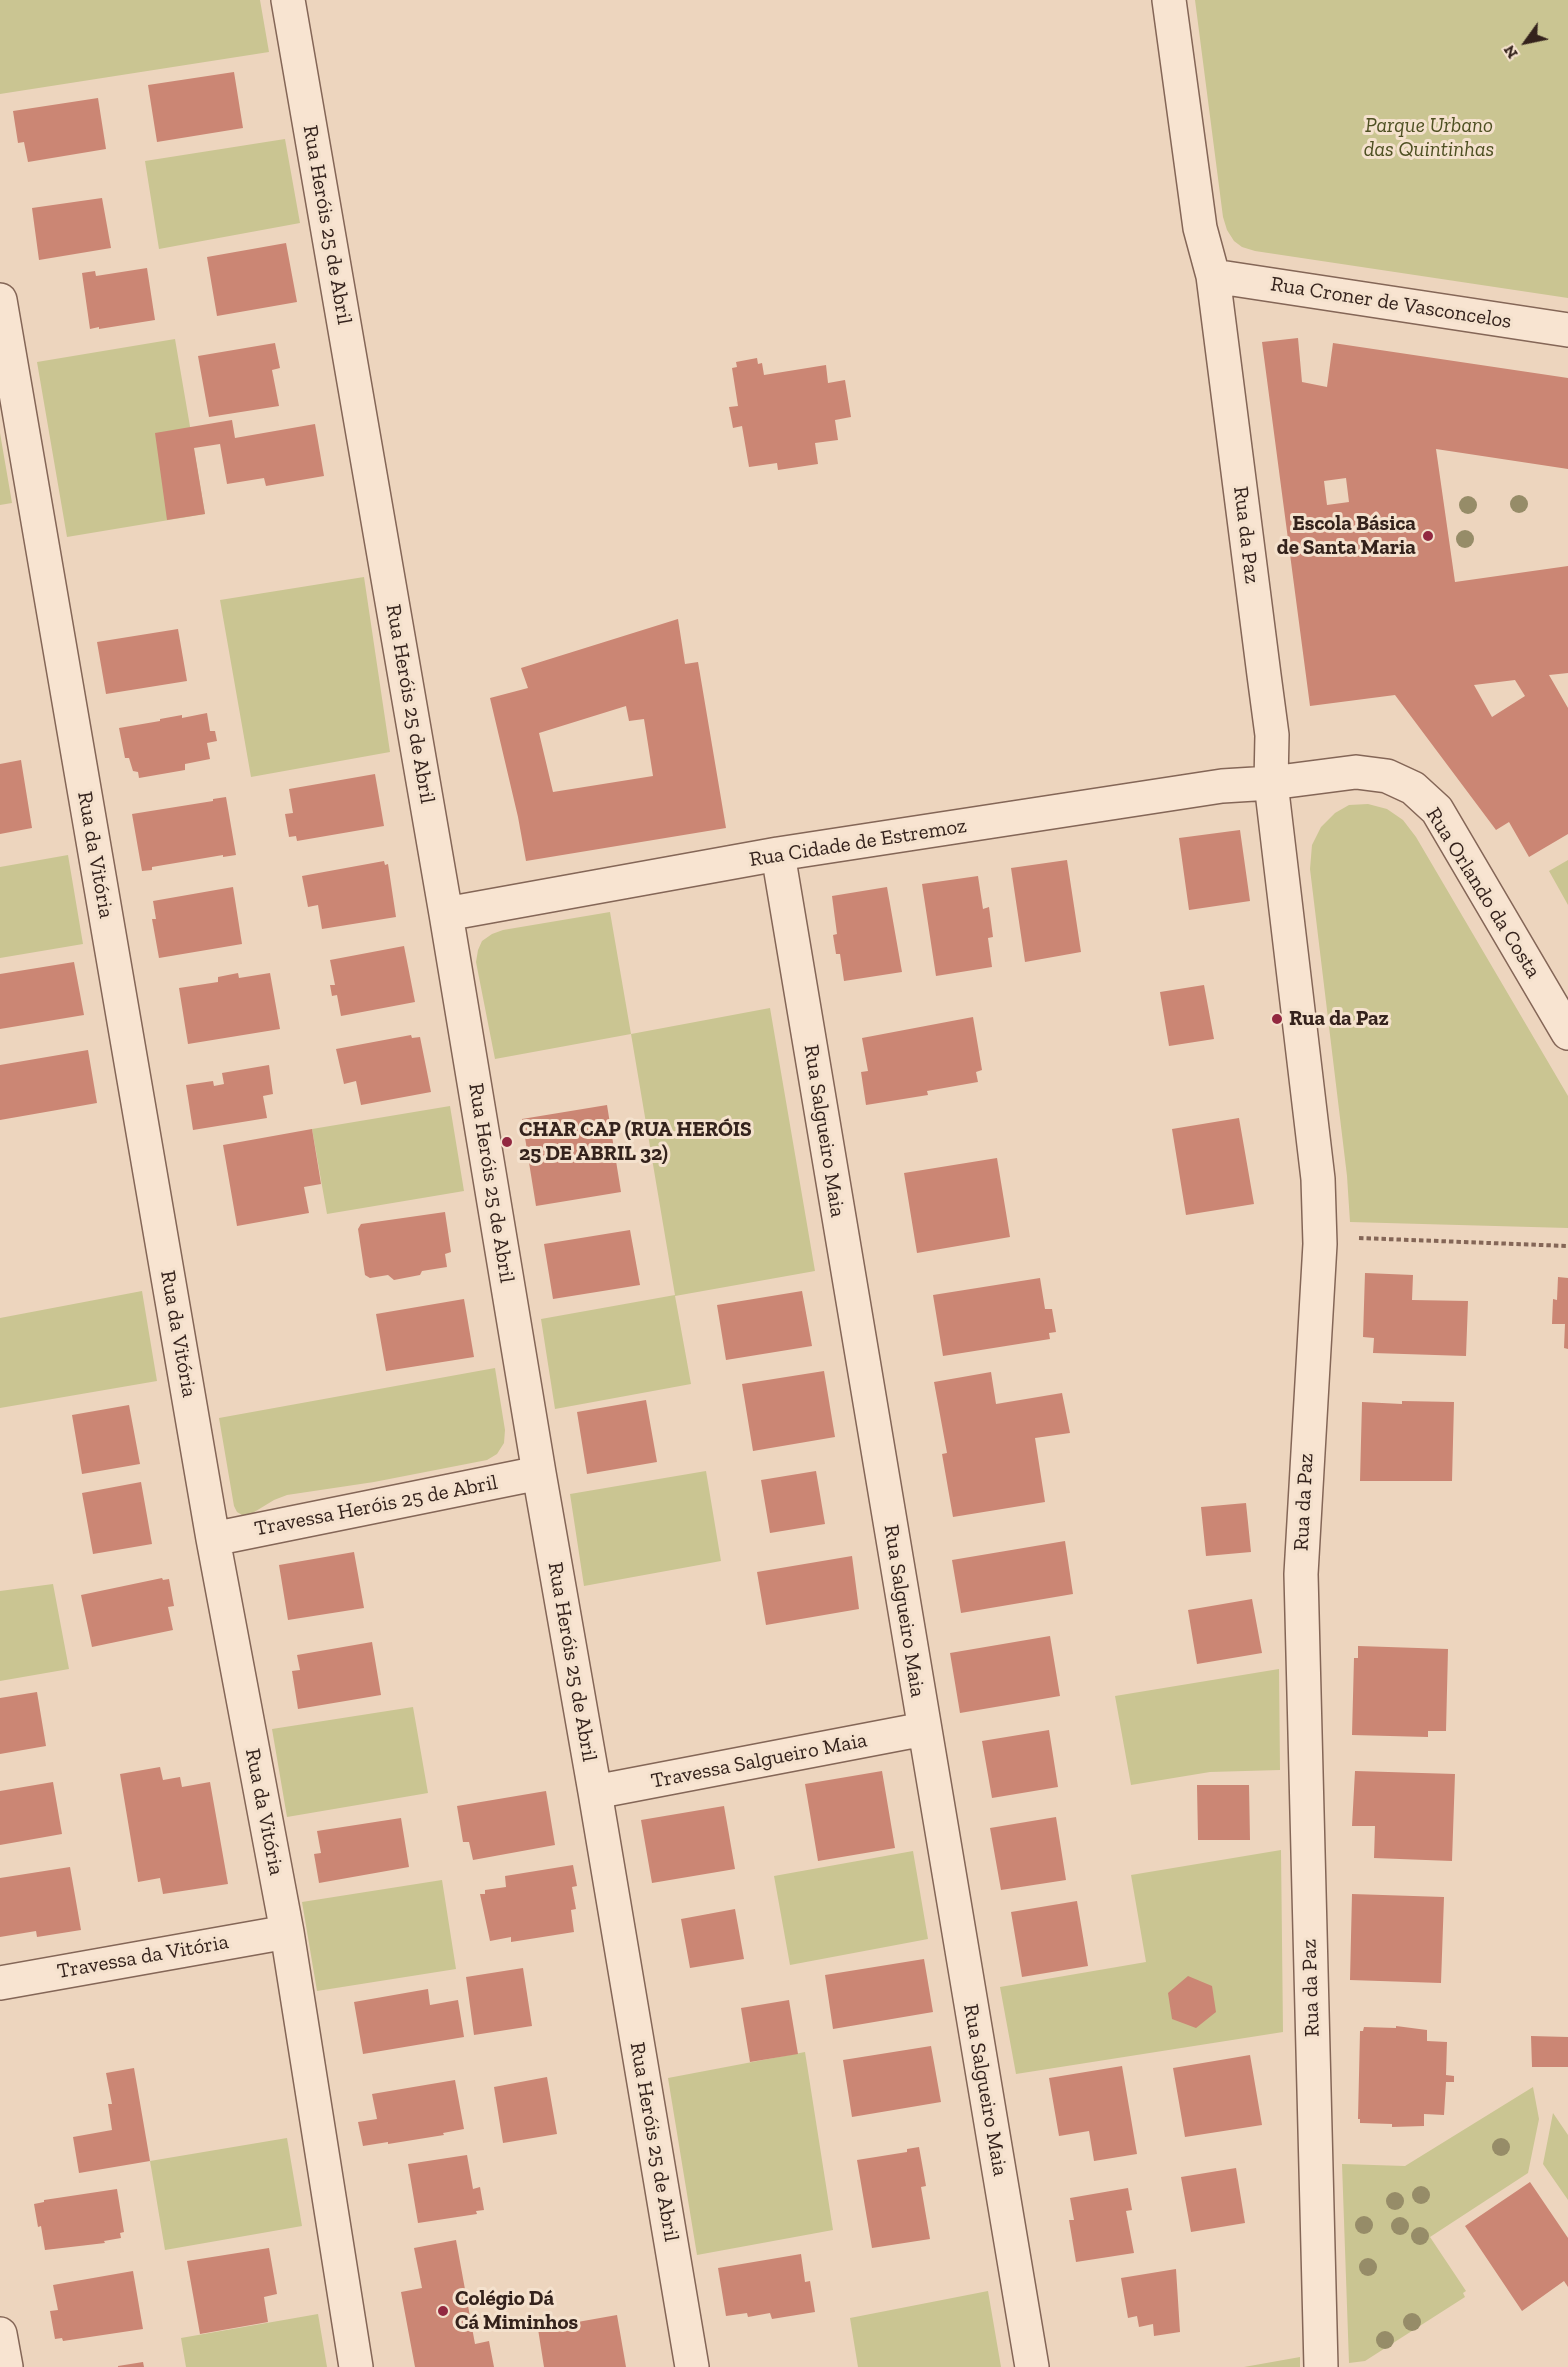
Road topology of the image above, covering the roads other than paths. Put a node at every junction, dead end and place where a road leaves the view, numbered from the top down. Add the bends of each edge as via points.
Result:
1 (288, 0) edge
2 (1169, 0) edge
3 (1213, 276) junction
4 (0, 300) edge
5 (1568, 330) edge
6 (1272, 783) junction
7 (778, 854) junction
8 (446, 915) junction
9 (1568, 1033) edge
10 (539, 1473) junction
11 (213, 1539) junction
12 (924, 1729) junction
13 (595, 1792) junction
14 (287, 1932) junction
15 (0, 1983) edge
16 (0, 2334) edge
17 (6, 2367) edge
18 (356, 2367) edge
19 (692, 2367) edge
20 (1032, 2367) edge
21 (1321, 2367) edge

1 - 8 street, Rua Heróis 25 de Abril
2 - 3 street, Rua da Paz via 1200,228
3 - 5 street, Rua Croner de Vasconcelos
3 - 6 street, Rua da Paz via 1272,735
4 - 11 street, Rua da Vitória
6 - 7 street, Rua Cidade de Estremoz via 1222,786
6 - 9 street, Rua Orlando da Costa via 1356,772 1387,776 1413,788 1437,810
6 - 21 street, Rua da Paz via 1318,1179 1320,1244 1301,1574
7 - 8 street, Rua Cidade de Estremoz
7 - 12 street, Rua Salgueiro Maia
8 - 10 street, Rua Heróis 25 de Abril
10 - 11 street, Travessa Heróis 25 de Abril
10 - 13 street, Rua Heróis 25 de Abril
11 - 14 street, Rua da Vitória
12 - 13 street, Travessa Salgueiro Maia
12 - 20 street, Rua Salgueiro Maia
13 - 19 street, Rua Heróis 25 de Abril
14 - 15 street, Travessa da Vitória
14 - 18 street, Rua da Vitória
16 - 17 street

